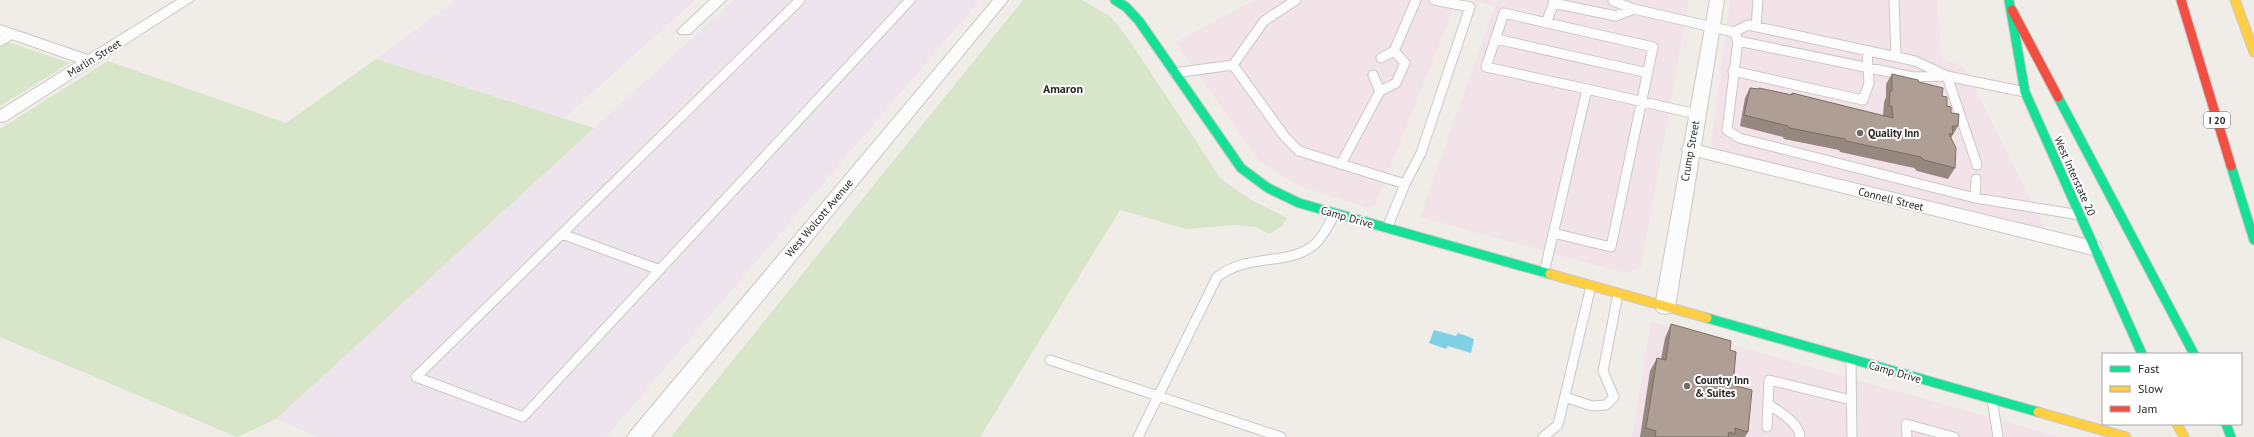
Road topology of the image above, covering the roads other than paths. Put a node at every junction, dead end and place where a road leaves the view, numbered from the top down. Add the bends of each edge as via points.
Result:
1 (187, 0) edge
2 (719, 0) edge
3 (800, 0) edge
4 (910, 0) edge
5 (1001, 0) edge
6 (1115, 0) edge
7 (1296, 0) edge
8 (1416, 0) edge
9 (1434, 0) edge
10 (1717, 0) edge
11 (1758, 0) edge
12 (1894, 0) edge
13 (2009, 0) edge
14 (2181, 0) edge
15 (2235, 0) edge
16 (1613, 1) dead end
17 (1554, 2) edge
18 (1471, 4) edge
19 (1634, 9) junction
20 (2012, 10) junction
21 (1546, 23) junction
22 (1756, 27) junction
23 (1712, 28) junction
24 (684, 31) dead end
25 (1734, 32) junction
26 (4, 35) edge
27 (1496, 39) junction
28 (1738, 41) junction
29 (1394, 51) junction
30 (1867, 51) junction
31 (2254, 52) edge
32 (1896, 57) junction
33 (1382, 58) dead end
34 (90, 60) junction
35 (1233, 65) junction
36 (1869, 68) junction
37 (1733, 71) junction
38 (1174, 73) junction
39 (1648, 73) junction
40 (1373, 75) dead end
41 (1947, 76) junction
42 (1587, 89) junction
43 (1380, 91) junction
44 (2025, 92) junction
45 (1643, 102) junction
46 (1696, 114) junction
47 (0, 116) edge
48 (1690, 149) junction
49 (1340, 164) junction
50 (1977, 165) dead end
51 (1976, 179) dead end
52 (1405, 184) junction
53 (1975, 198) junction
54 (1335, 213) junction
55 (2080, 215) junction
56 (1387, 228) junction
57 (1553, 233) junction
58 (562, 234) junction
59 (2254, 240) edge
60 (2093, 248) junction
61 (660, 270) junction
62 (1544, 273) junction
63 (1591, 286) junction
64 (1618, 294) junction
65 (1665, 304) junction
66 (2142, 353) edge
67 (2193, 353) edge
68 (1050, 360) dead end
69 (1851, 360) junction
70 (1158, 396) junction
71 (1565, 397) junction
72 (1992, 399) junction
73 (1851, 400) junction
74 (1768, 404) junction
75 (2178, 425) edge
76 (2226, 425) edge
77 (1767, 427) dead end
78 (638, 437) edge
79 (1138, 437) edge
80 (1281, 437) edge
81 (1543, 437) edge
82 (1800, 437) edge
83 (1852, 437) edge
84 (1907, 437) edge
85 (1954, 437) edge
86 (1998, 437) edge
87 (2126, 437) edge
88 (2184, 437) edge
89 (2232, 437) edge

1 - 34 street, Marlin Street
2 - 24 street
3 - 58 lane
4 - 61 lane
5 - 78 street, West Wolcott Avenue
6 - 38 main road, Camp Drive via 1139,21
7 - 35 lane via 1264,21
8 - 29 lane
9 - 18 lane
10 - 23 street, Crump Street
11 - 22 lane
12 - 32 lane
13 - 20 main road, West Interstate 20
14 - 59 main road, I 20
15 - 31 main road
16 - 19 lane
17 - 19 lane via 1616,16
17 - 21 lane
18 - 52 lane via 1421,153
19 - 23 lane
20 - 44 main road, West Interstate 20
20 - 67 main road
21 - 27 lane via 1504,13
21 - 39 lane via 1653,47
22 - 25 lane via 1748,25
22 - 30 lane
23 - 25 lane
23 - 46 street, Crump Street
25 - 28 lane
26 - 34 street
27 - 39 lane
27 - 42 lane via 1486,67
28 - 36 lane
28 - 37 lane
29 - 33 lane
29 - 43 lane via 1405,63 1396,83
30 - 32 lane
30 - 36 lane
32 - 41 lane via 1915,61
34 - 47 street, Marlin Street
35 - 38 lane
35 - 49 lane via 1285,137 1299,151
36 - 37 lane via 1869,83 1864,100
36 - 41 lane via 1913,77
37 - 53 lane via 1727,130 1739,138
38 - 54 main road, Camp Drive via 1240,168 1277,194
39 - 45 lane
40 - 43 lane
41 - 44 lane
41 - 50 lane via 1968,132
42 - 45 lane
42 - 57 lane
43 - 49 lane
44 - 55 main road, West Interstate 20
45 - 46 lane
45 - 57 lane via 1612,247
46 - 48 street, Crump Street
48 - 60 street, Connell Street
48 - 65 street, Crump Street
49 - 52 lane
51 - 53 lane
52 - 56 lane
53 - 55 lane
54 - 56 main road, Camp Drive
54 - 70 lane via 1313,246 1302,252 1290,257 1240,264 1222,272
55 - 60 main road, West Interstate 20
56 - 62 main road, Camp Drive
57 - 62 lane
58 - 61 lane
58 - 61 lane via 416,377 523,417
60 - 66 main road, West Interstate 20
62 - 63 main road, Camp Drive
63 - 64 main road, Camp Drive
63 - 71 lane
64 - 65 main road, Camp Drive
64 - 71 lane via 1603,371 1604,379 1611,387 1614,397 1606,406 1592,406
65 - 69 main road, Camp Drive
68 - 70 lane
69 - 72 main road, Camp Drive
69 - 73 lane
70 - 79 lane
70 - 80 lane
71 - 81 lane via 1558,425
72 - 86 lane
72 - 87 main road, Camp Drive
73 - 74 lane via 1769,380
73 - 83 lane
74 - 77 lane
74 - 82 lane via 1786,416 1800,433
75 - 88 main road
76 - 89 main road
84 - 85 lane via 1906,424

